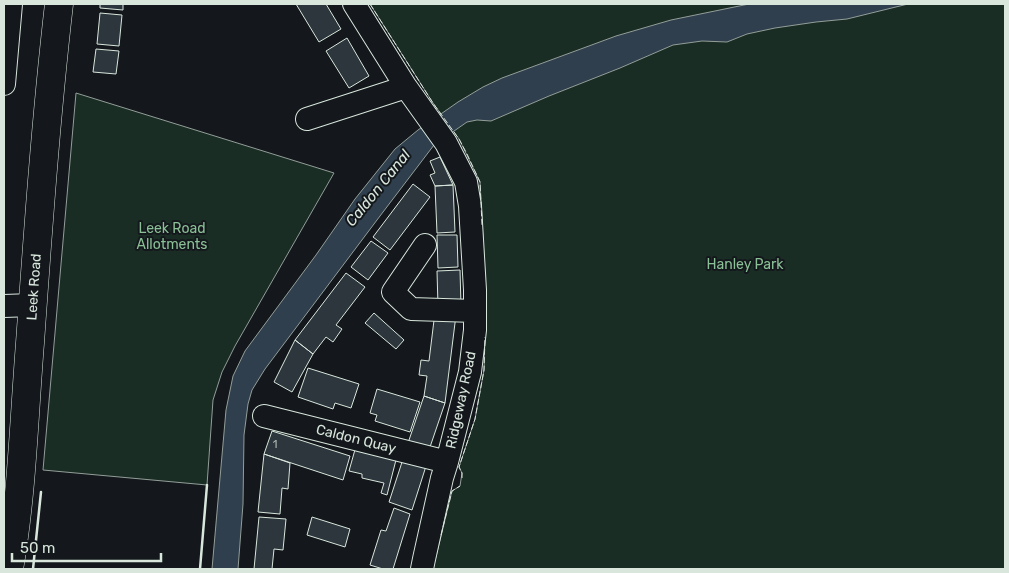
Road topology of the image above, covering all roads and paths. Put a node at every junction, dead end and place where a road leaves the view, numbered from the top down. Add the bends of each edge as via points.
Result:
1 (11, 4) edge
2 (58, 4) edge
3 (354, 4) edge
4 (4, 84) edge
5 (408, 90) junction
6 (307, 119) dead end
7 (425, 245) dead end
8 (32, 305) junction
9 (4, 306) edge
10 (475, 311) junction
11 (264, 416) dead end
12 (447, 462) junction
13 (12, 471) edge
14 (9, 569) edge
15 (422, 569) edge

1 - 4 street
2 - 8 highway, Leek Road
3 - 5 street, Ridgeway Road
5 - 6 street
5 - 10 street, Ridgeway Road via 446,143 466,182 471,215
7 - 10 street via 393,292 411,309
8 - 9 street
8 - 13 highway, Leek Road
10 - 12 street, Ridgeway Road via 470,372
11 - 12 street, Caldon Quay
12 - 15 street, Ridgeway Road
13 - 14 highway, Leek Road via 13,545

